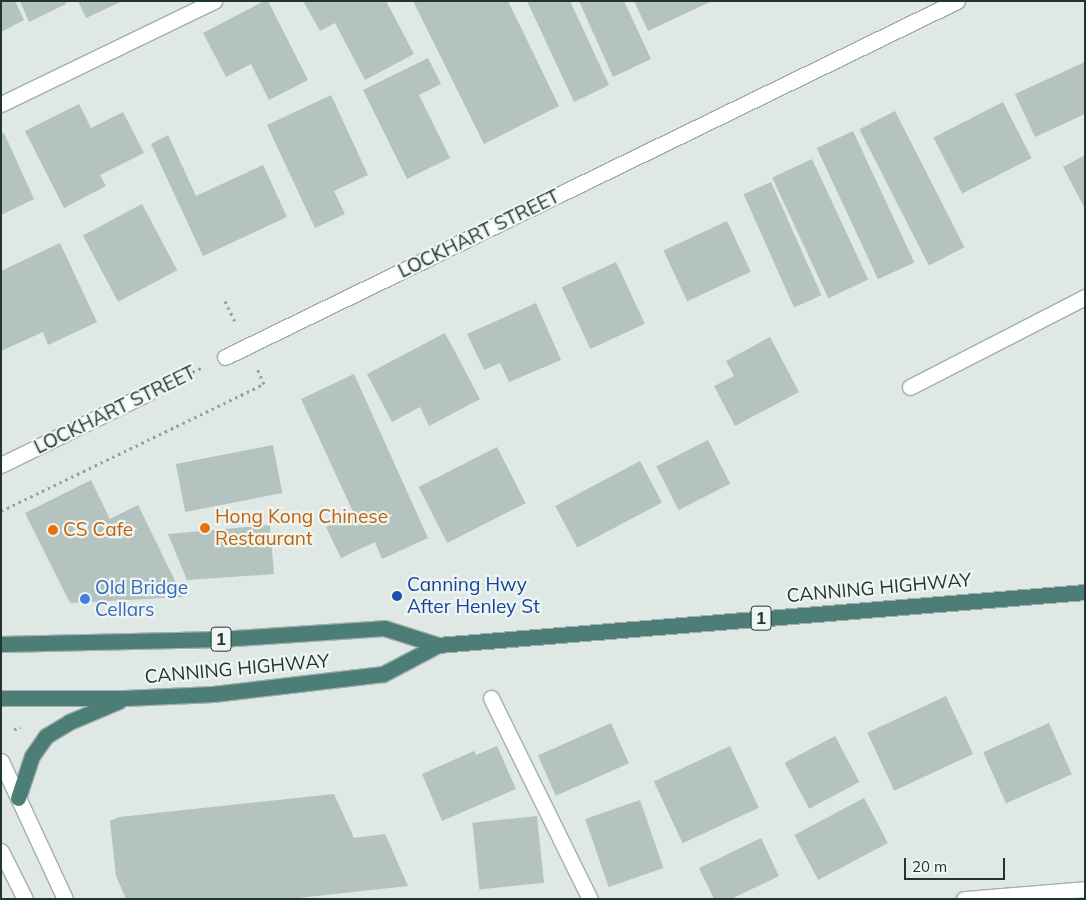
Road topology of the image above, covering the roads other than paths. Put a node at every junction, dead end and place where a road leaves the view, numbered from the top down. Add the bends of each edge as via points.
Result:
1 (214, 1) edge
2 (957, 1) edge
3 (1, 104) edge
4 (1085, 297) edge
5 (225, 357) road end
6 (910, 386) dead end
7 (148, 394) road end
8 (1, 465) edge
9 (1085, 592) edge
10 (1, 644) edge
11 (438, 645) junction
12 (1, 698) edge
13 (125, 698) junction
14 (490, 698) dead end
15 (1, 761) edge
16 (18, 798) junction
17 (1, 851) edge
18 (1085, 890) edge
19 (25, 899) edge
20 (65, 899) edge
21 (590, 899) edge
22 (964, 899) edge

1 - 3 street
2 - 5 street, LOCKHART STREET
4 - 6 street
7 - 8 street, LOCKHART STREET
9 - 11 highway, CANNING HIGHWAY / 1
10 - 11 highway, CANNING HIGHWAY / 1 via 220,639 384,628
11 - 13 highway, CANNING HIGHWAY / 1 via 383,674 213,694
12 - 13 highway, CANNING HIGHWAY / 1
13 - 16 highway via 69,722 46,736 32,756
14 - 21 street
15 - 16 street
16 - 20 street
17 - 19 street
18 - 22 street

